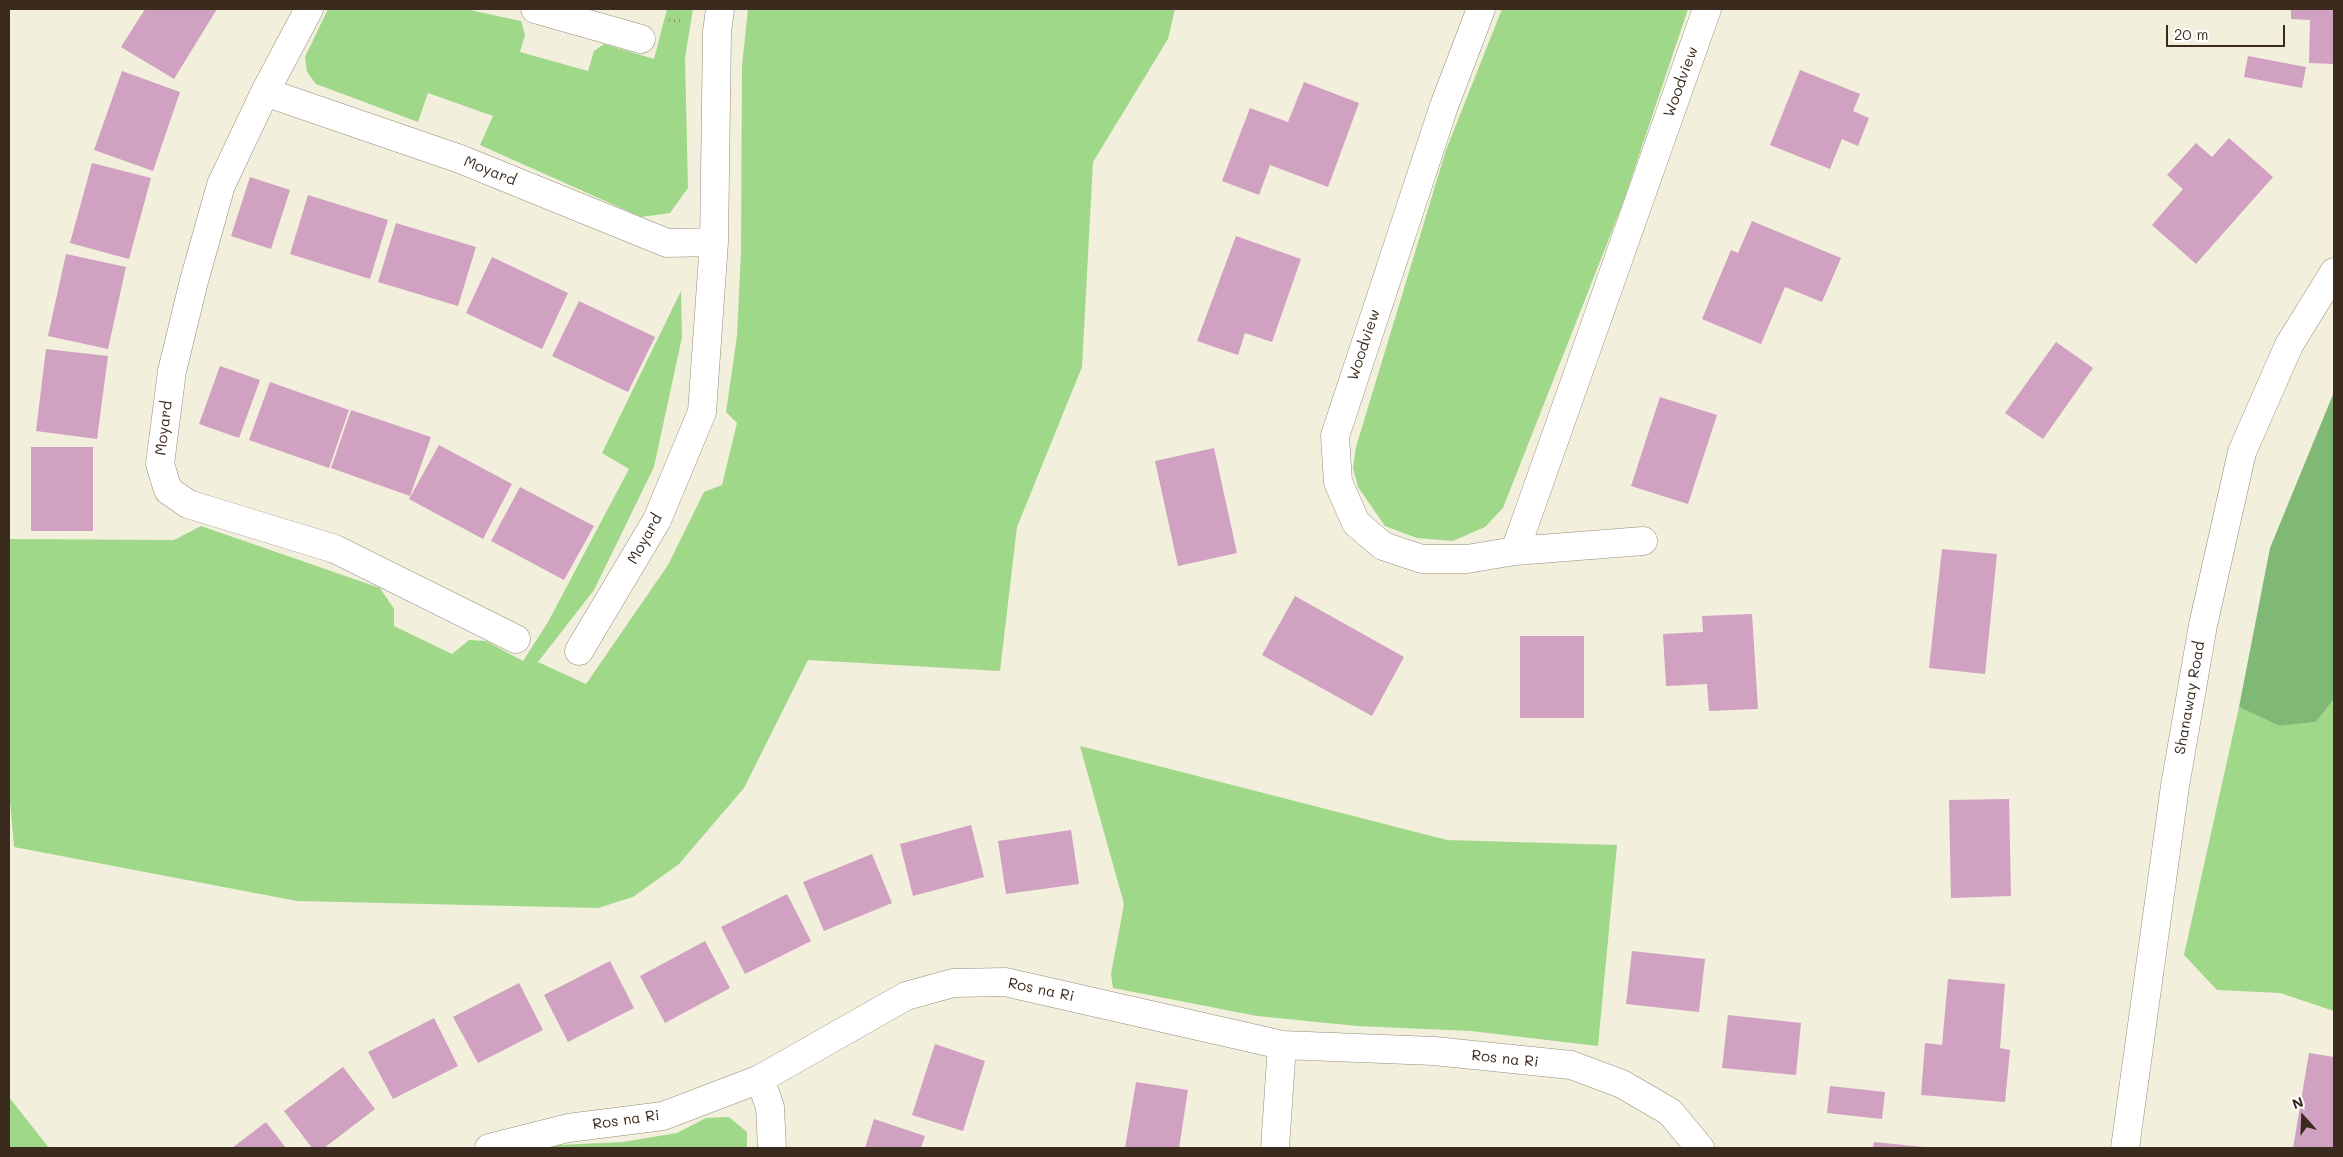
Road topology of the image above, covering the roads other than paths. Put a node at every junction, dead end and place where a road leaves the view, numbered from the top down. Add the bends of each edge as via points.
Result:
1 (308, 9) edge
2 (535, 9) edge
3 (1481, 9) edge
4 (1707, 9) edge
5 (719, 20) edge
6 (641, 39) road end
7 (265, 92) junction
8 (714, 242) junction
9 (2334, 272) edge
10 (1643, 541) dead end
11 (1515, 551) junction
12 (516, 639) dead end
13 (579, 651) dead end
14 (1282, 1045) junction
15 (760, 1079) junction
16 (489, 1148) edge
17 (772, 1148) edge
18 (1275, 1148) edge
19 (1700, 1148) edge
20 (2125, 1148) edge

1 - 7 street, Moyard
2 - 6 street
3 - 11 street, Woodview via 1444,106 1334,436 1338,482 1356,523 1383,546 1422,559 1467,559
4 - 11 street, Woodview
5 - 8 street, Moyard
7 - 8 street, Moyard via 460,158 667,243
7 - 12 street, Moyard via 221,185 172,371 160,464 168,490 188,504 335,549
8 - 13 street, Moyard via 702,412 657,520
9 - 20 street, Shanaway Road via 2289,345 2242,452 2203,625 2175,786
10 - 11 street, Woodview
14 - 15 street, Ros na Ri via 1005,982 953,983 906,996
14 - 18 street
14 - 19 street, Ros na Ri via 1434,1051 1571,1066 1622,1084 1670,1112
15 - 16 street, Ros na Ri via 663,1116 568,1128
15 - 17 street via 770,1107

